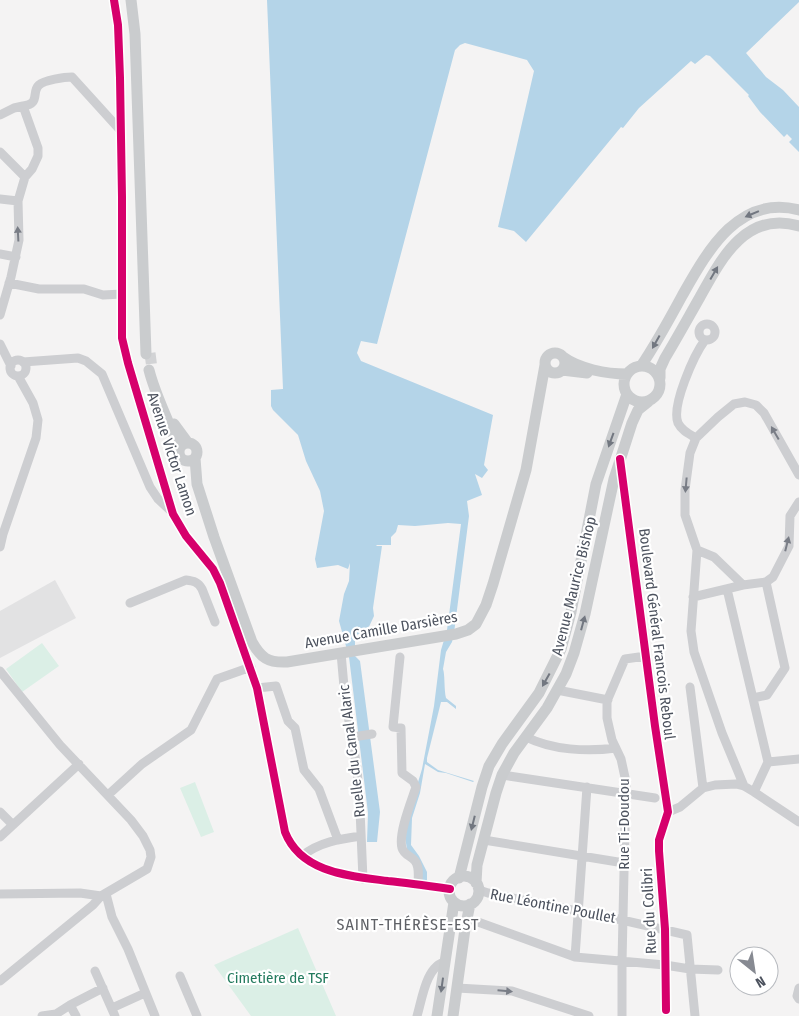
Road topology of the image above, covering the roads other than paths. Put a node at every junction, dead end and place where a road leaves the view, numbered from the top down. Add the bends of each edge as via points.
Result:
1 (114, 0) edge
2 (132, 0) edge
3 (24, 106) junction
4 (0, 115) edge
5 (121, 131) junction
6 (0, 152) edge
7 (25, 177) junction
8 (0, 199) edge
9 (18, 201) junction
10 (799, 210) edge
11 (799, 226) edge
12 (0, 254) edge
13 (16, 257) junction
14 (9, 283) junction
15 (122, 294) junction
16 (701, 295) junction
17 (0, 315) edge
18 (700, 328) junction
19 (705, 340) junction
20 (674, 342) junction
21 (0, 344) edge
22 (148, 354) tunnel mouth
23 (563, 357) junction
24 (18, 366) junction
25 (545, 366) junction
26 (640, 366) junction
27 (150, 369) tunnel mouth
28 (559, 372) junction
29 (660, 378) junction
30 (626, 384) junction
31 (540, 389) junction
32 (648, 402) junction
33 (696, 438) junction
34 (182, 450) junction
35 (195, 458) junction
36 (620, 460) junction
37 (799, 476) edge
38 (197, 484) junction
39 (799, 502) edge
40 (174, 514) junction
41 (0, 547) edge
42 (697, 550) junction
43 (766, 582) junction
44 (743, 585) junction
45 (727, 589) junction
46 (693, 597) junction
47 (130, 603) dead end
48 (215, 622) dead end
49 (342, 653) junction
50 (646, 656) junction
51 (400, 657) dead end
52 (250, 667) junction
53 (0, 671) edge
54 (257, 688) junction
55 (690, 688) dead end
56 (557, 690) junction
57 (753, 698) junction
58 (608, 700) junction
59 (372, 734) dead end
60 (526, 736) junction
61 (355, 737) junction
62 (616, 748) junction
63 (799, 760) edge
64 (768, 762) junction
65 (79, 764) junction
66 (502, 775) junction
67 (744, 786) junction
68 (586, 787) junction
69 (703, 788) junction
70 (754, 792) junction
71 (626, 794) junction
72 (108, 795) junction
73 (655, 798) dead end
74 (0, 812) edge
75 (668, 812) junction
76 (799, 822) edge
77 (13, 825) junction
78 (361, 836) junction
79 (0, 837) edge
80 (338, 840) junction
81 (484, 840) junction
82 (302, 856) junction
83 (582, 856) junction
84 (624, 863) junction
85 (363, 878) junction
86 (459, 878) junction
87 (418, 884) junction
88 (478, 886) junction
89 (450, 889) junction
90 (0, 894) edge
91 (104, 895) junction
92 (454, 902) junction
93 (470, 904) junction
94 (578, 912) junction
95 (622, 920) junction
96 (465, 929) junction
97 (664, 929) junction
98 (575, 957) junction
99 (445, 962) junction
100 (622, 962) junction
101 (665, 965) junction
102 (690, 969) junction
103 (95, 970) dead end
104 (718, 970) dead end
105 (180, 976) dead end
106 (0, 981) edge
107 (103, 988) junction
108 (457, 988) junction
109 (799, 988) edge
110 (145, 993) junction
111 (799, 999) edge
112 (70, 1004) junction
113 (666, 1010) dead end
114 (114, 1012) edge
115 (42, 1016) edge
116 (76, 1016) edge
117 (155, 1016) edge
118 (197, 1016) edge
119 (417, 1016) edge
120 (437, 1016) edge
121 (453, 1016) edge
122 (589, 1016) edge
123 (622, 1016) edge
124 (695, 1016) edge

1 - 5 street, Avenue Victor Lamon via 118,25
2 - 22 main road
3 - 4 street
3 - 5 street via 34,101 39,84 72,77
3 - 7 street via 38,148 38,156
5 - 15 street, Avenue Victor Lamon
6 - 7 street
7 - 9 street
8 - 9 street
13 -> 9 street
10 -> 26 main road via 766,209 750,214 724,233 703,260
16 -> 11 main road via 727,252 754,229 779,222
12 - 13 street
13 - 14 street
14 - 15 street via 39,289 84,289 104,295
14 - 17 street
15 - 40 street, Avenue Victor Lamon via 122,338
16 - 18 street via 696,314
16 - 20 main road
18 - 19 street via 700,337
18 - 19 street via 709,324 715,330 712,338
18 - 20 street via 685,332
19 - 33 street via 690,367 676,414 682,429
20 - 29 main road via 660,369
21 - 24 street
23 - 25 main road via 551,354
23 - 28 main road via 565,362
23 - 30 main road via 570,362 616,374
24 - 40 street via 78,358 97,368 107,384 150,487
24 - 41 street via 38,420 36,438
25 - 28 main road via 549,371
25 - 31 main road, Avenue Camille Darsières
26 - 29 main road via 651,368
26 - 30 main road via 636,367
27 - 34 main road, Avenue Camille Darsières via 158,402
28 - 30 main road via 577,371
28 - 31 main road
29 - 32 main road via 657,395
30 - 32 main road via 634,401
30 -> 86 main road, Avenue Maurice Bishop via 596,484 561,650 538,692 489,766
31 - 49 main road, Avenue Camille Darsières via 526,470 493,584 476,624 468,630 443,637
32 - 36 main road, Avenue Maurice Bishop via 638,410
37 -> 33 street via 764,413 750,402 734,404
33 -> 42 street via 687,472 684,515
34 - 35 main road via 187,461
34 - 35 main road via 193,444
34 - 38 main road, Avenue Camille Darsières
35 - 38 main road, Avenue Camille Darsières
36 - 50 street, Boulevard Général Francois Reboul
56 -> 36 main road, Avenue Maurice Bishop via 574,653 585,614
38 - 49 main road, Avenue Camille Darsières via 252,642 262,657 276,662
43 -> 39 street via 789,546 790,516
40 - 52 street, Avenue Victor Lamon via 220,583
42 - 44 street via 714,557
42 - 46 street
43 - 44 street
43 - 57 street via 785,668 767,695
44 - 45 street
45 - 46 street
45 - 57 street
46 - 67 street via 691,631 694,652
47 - 48 street via 186,580 194,581 202,589
49 - 61 street, Ruelle du Canal Alaric via 346,698
50 - 58 street, Rue Ti-Doudou via 625,659
50 - 75 street, Boulevard Général Francois Reboul
51 - 87 street via 393,727 401,728 402,773 416,787 402,846 418,867
52 - 54 street, Avenue Victor Lamon
52 - 72 street via 217,679 191,730 142,764
53 - 65 street
54 - 80 street via 276,686 288,721 295,728 304,770 319,789
54 - 82 street, Avenue Victor Lamon via 285,832 289,842
55 - 69 street
56 - 58 street
56 - 60 main road, Avenue Maurice Bishop
57 - 64 street
58 - 62 street, Rue Ti-Doudou via 607,718
59 - 61 street
60 - 62 street via 541,743 564,747 596,751
60 - 66 main road, Avenue Maurice Bishop
61 - 78 street, Ruelle du Canal Alaric
62 - 71 street, Rue Ti-Doudou via 621,759
63 - 64 street
64 - 70 street
65 - 72 street
65 - 77 street
66 - 68 street
66 - 81 main road, Avenue Maurice Bishop
67 - 69 street
67 - 70 street
68 - 71 street
68 - 83 street
69 - 75 street via 680,807
70 - 76 street
71 - 73 street
71 - 84 street, Rue Ti-Doudou
72 - 91 street via 143,836 151,857 147,869
74 - 77 street
75 - 97 street, Rue du Colibri via 659,840
77 - 79 street
78 - 80 street
78 - 85 street, Ruelle du Canal Alaric
80 - 82 street via 316,847
81 - 83 street
81 - 88 main road, Avenue Maurice Bishop via 477,865
82 - 85 street, Avenue Victor Lamon via 321,868
83 - 84 street
83 - 94 street
84 - 95 street, Rue Ti-Doudou
85 - 87 street, Avenue Victor Lamon
86 - 88 main road via 467,877
86 - 89 main road
87 - 89 street, Avenue Victor Lamon
88 - 93 main road via 477,898
88 - 94 street, Rue Léontine Poullet via 488,893
89 - 92 main road
90 - 91 street
91 - 106 street
91 - 110 street
92 - 93 main road via 462,906
92 - 99 main road
93 - 96 main road
94 - 95 street, Rue Léontine Poullet
94 - 98 street
95 - 97 street, Rue Léontine Poullet
95 - 100 street, Rue Ti-Doudou
96 - 98 street via 478,922
96 - 108 main road
97 - 101 street, Rue du Colibri
97 - 102 street, Rue Léontine Poullet via 687,935
98 - 100 street
99 - 119 street via 435,968 428,980
99 -> 120 main road
100 - 101 street
100 - 123 street, Rue Ti-Doudou
101 - 102 street
101 - 113 street, Rue du Colibri
102 - 104 street
102 - 124 street
103 - 107 street
105 - 118 street
107 - 112 street
107 - 114 street
108 - 121 main road
108 -> 122 street via 512,991
109 - 111 street
110 - 114 street
110 - 117 street
112 - 115 street via 56,1014
112 - 116 street

